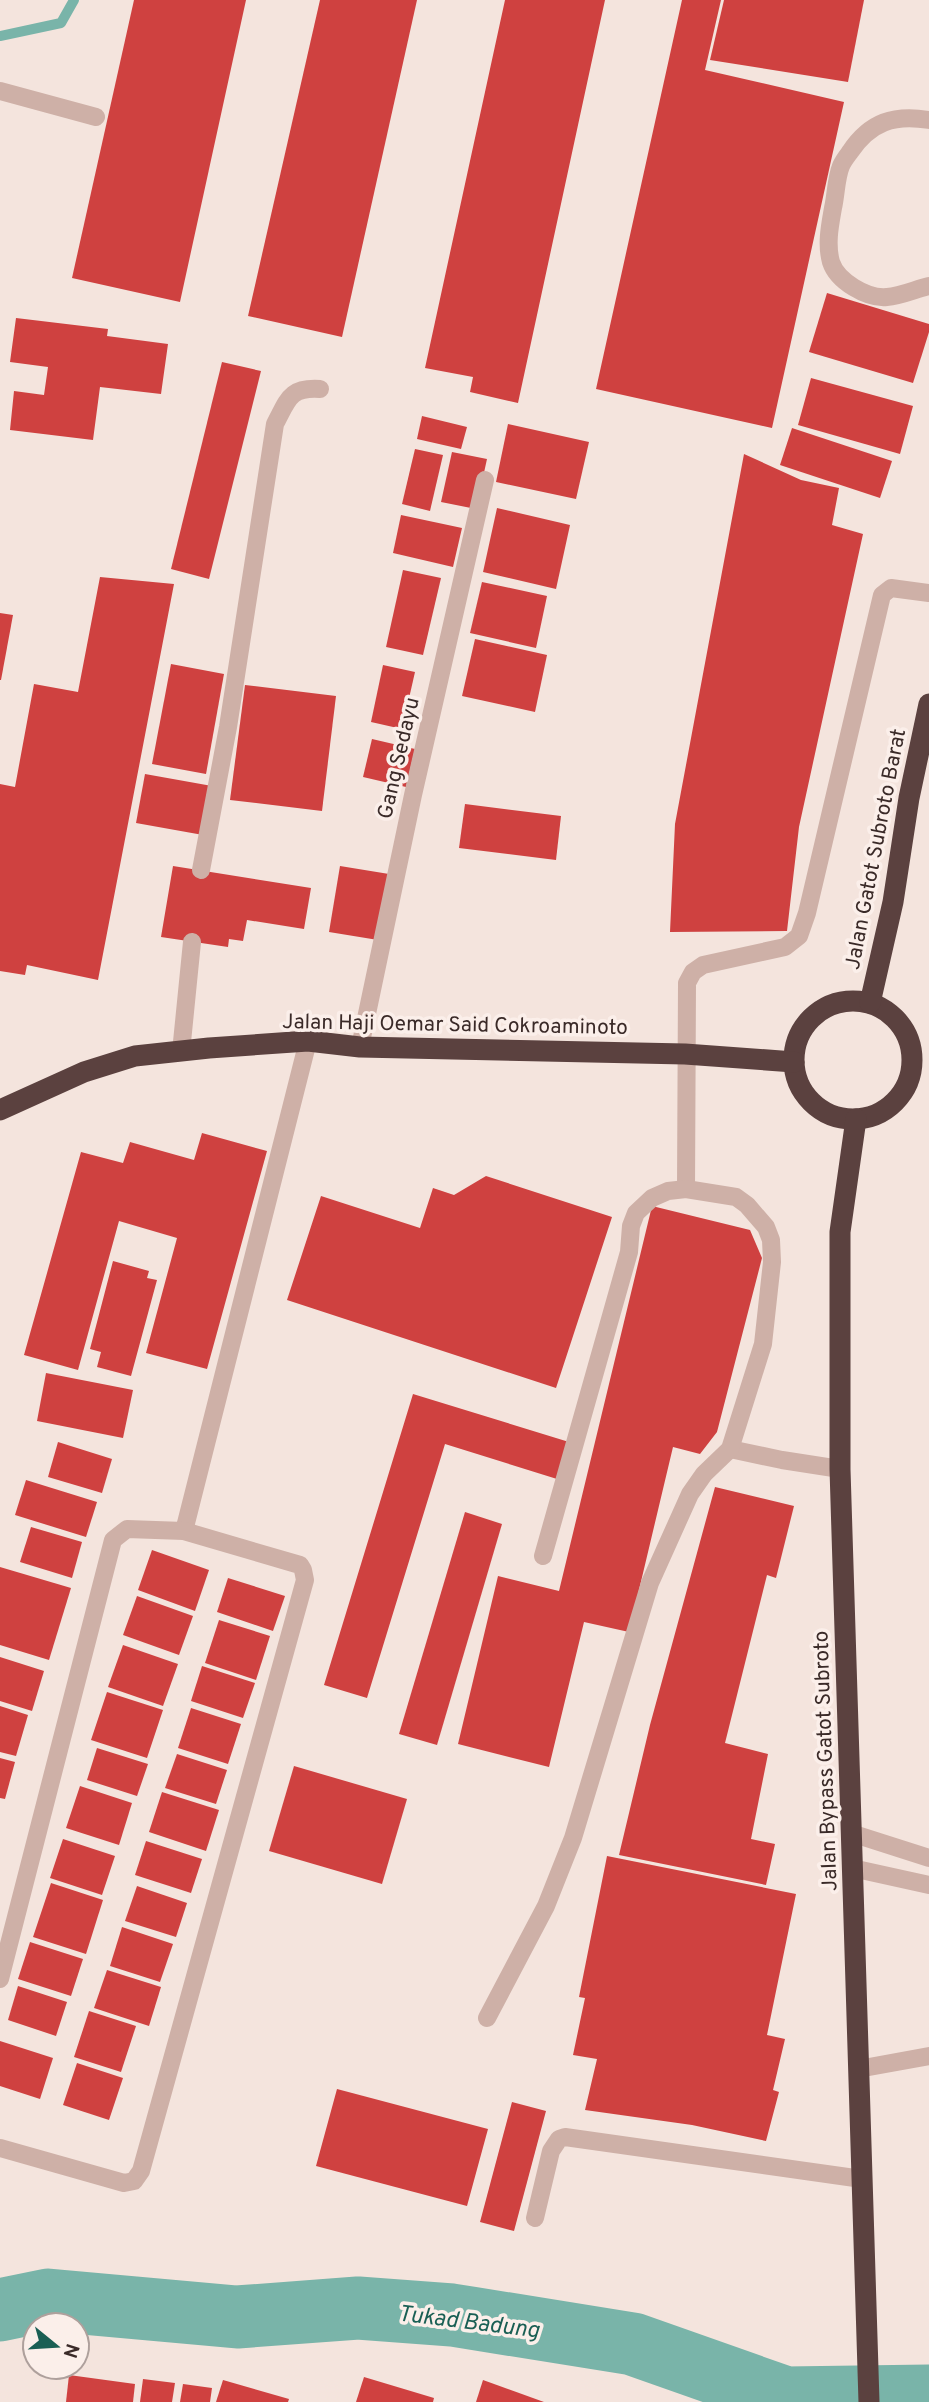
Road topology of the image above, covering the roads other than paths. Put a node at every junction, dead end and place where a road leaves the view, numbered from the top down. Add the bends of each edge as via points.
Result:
1 (0, 91) edge
2 (96, 117) dead end
3 (929, 120) edge
4 (929, 286) edge
5 (320, 389) dead end
6 (485, 480) dead end
7 (929, 593) edge
8 (929, 704) edge
9 (201, 870) dead end
10 (192, 942) dead end
11 (870, 1003) junction
12 (309, 1041) junction
13 (919, 1045) edge
14 (360, 1048) junction
15 (181, 1052) junction
16 (685, 1054) junction
17 (794, 1062) junction
18 (0, 1110) edge
19 (856, 1119) junction
20 (687, 1189) junction
21 (730, 1449) junction
22 (840, 1469) junction
23 (184, 1531) junction
24 (543, 1556) dead end
25 (851, 1833) junction
26 (929, 1858) edge
27 (852, 1868) junction
28 (929, 1885) edge
29 (0, 1979) edge
30 (487, 2018) dead end
31 (929, 2056) edge
32 (858, 2069) junction
33 (0, 2148) edge
34 (862, 2179) junction
35 (535, 2218) dead end
36 (869, 2402) edge

1 - 2 street
3 - 4 street via 914,117 881,122 865,132 841,166 828,237 831,263 841,279 873,296 887,298
5 - 9 street via 292,394 275,424
6 - 14 street, Gang Sedayu
7 - 16 street via 891,588 878,607 799,936 785,947 703,965 694,972 687,983
8 - 11 highway, Jalan Gatot Subroto Barat
10 - 15 street
11 - 13 highway via 884,1009
11 - 17 highway via 849,1001 814,1016 796,1044
12 - 14 highway, Jalan Haji Oemar Said Cokroaminoto
12 - 15 highway, Jalan Haji Oemar Said Cokroaminoto
12 - 23 street
13 - 19 highway via 906,1086 894,1103 877,1115
14 - 16 highway, Jalan Haji Oemar Said Cokroaminoto
15 - 18 highway, Jalan Haji Oemar Said Cokroaminoto via 135,1056 84,1072
16 - 17 highway, Jalan Haji Oemar Said Cokroaminoto
16 - 20 street
17 - 19 highway via 797,1081 821,1111
19 - 22 highway, Jalan Bypass Gatot Subroto via 840,1232
20 - 21 street via 736,1197 760,1218 771,1240 763,1344
20 - 24 street via 652,1198 636,1213
21 - 22 street
21 - 30 street via 690,1494 650,1583 573,1838 547,1906
22 - 25 highway, Jalan Bypass Gatot Subroto
23 - 29 street via 127,1529 113,1540
23 - 33 street via 300,1564 305,1580 141,2171 134,2181 124,2183
25 - 26 street
25 - 27 highway, Jalan Bypass Gatot Subroto
27 - 28 street
27 - 32 highway, Jalan Bypass Gatot Subroto
31 - 32 street
32 - 34 highway, Jalan Bypass Gatot Subroto
34 - 35 street via 565,2137 559,2138 551,2151
34 - 36 highway, Jalan Bypass Gatot Subroto

